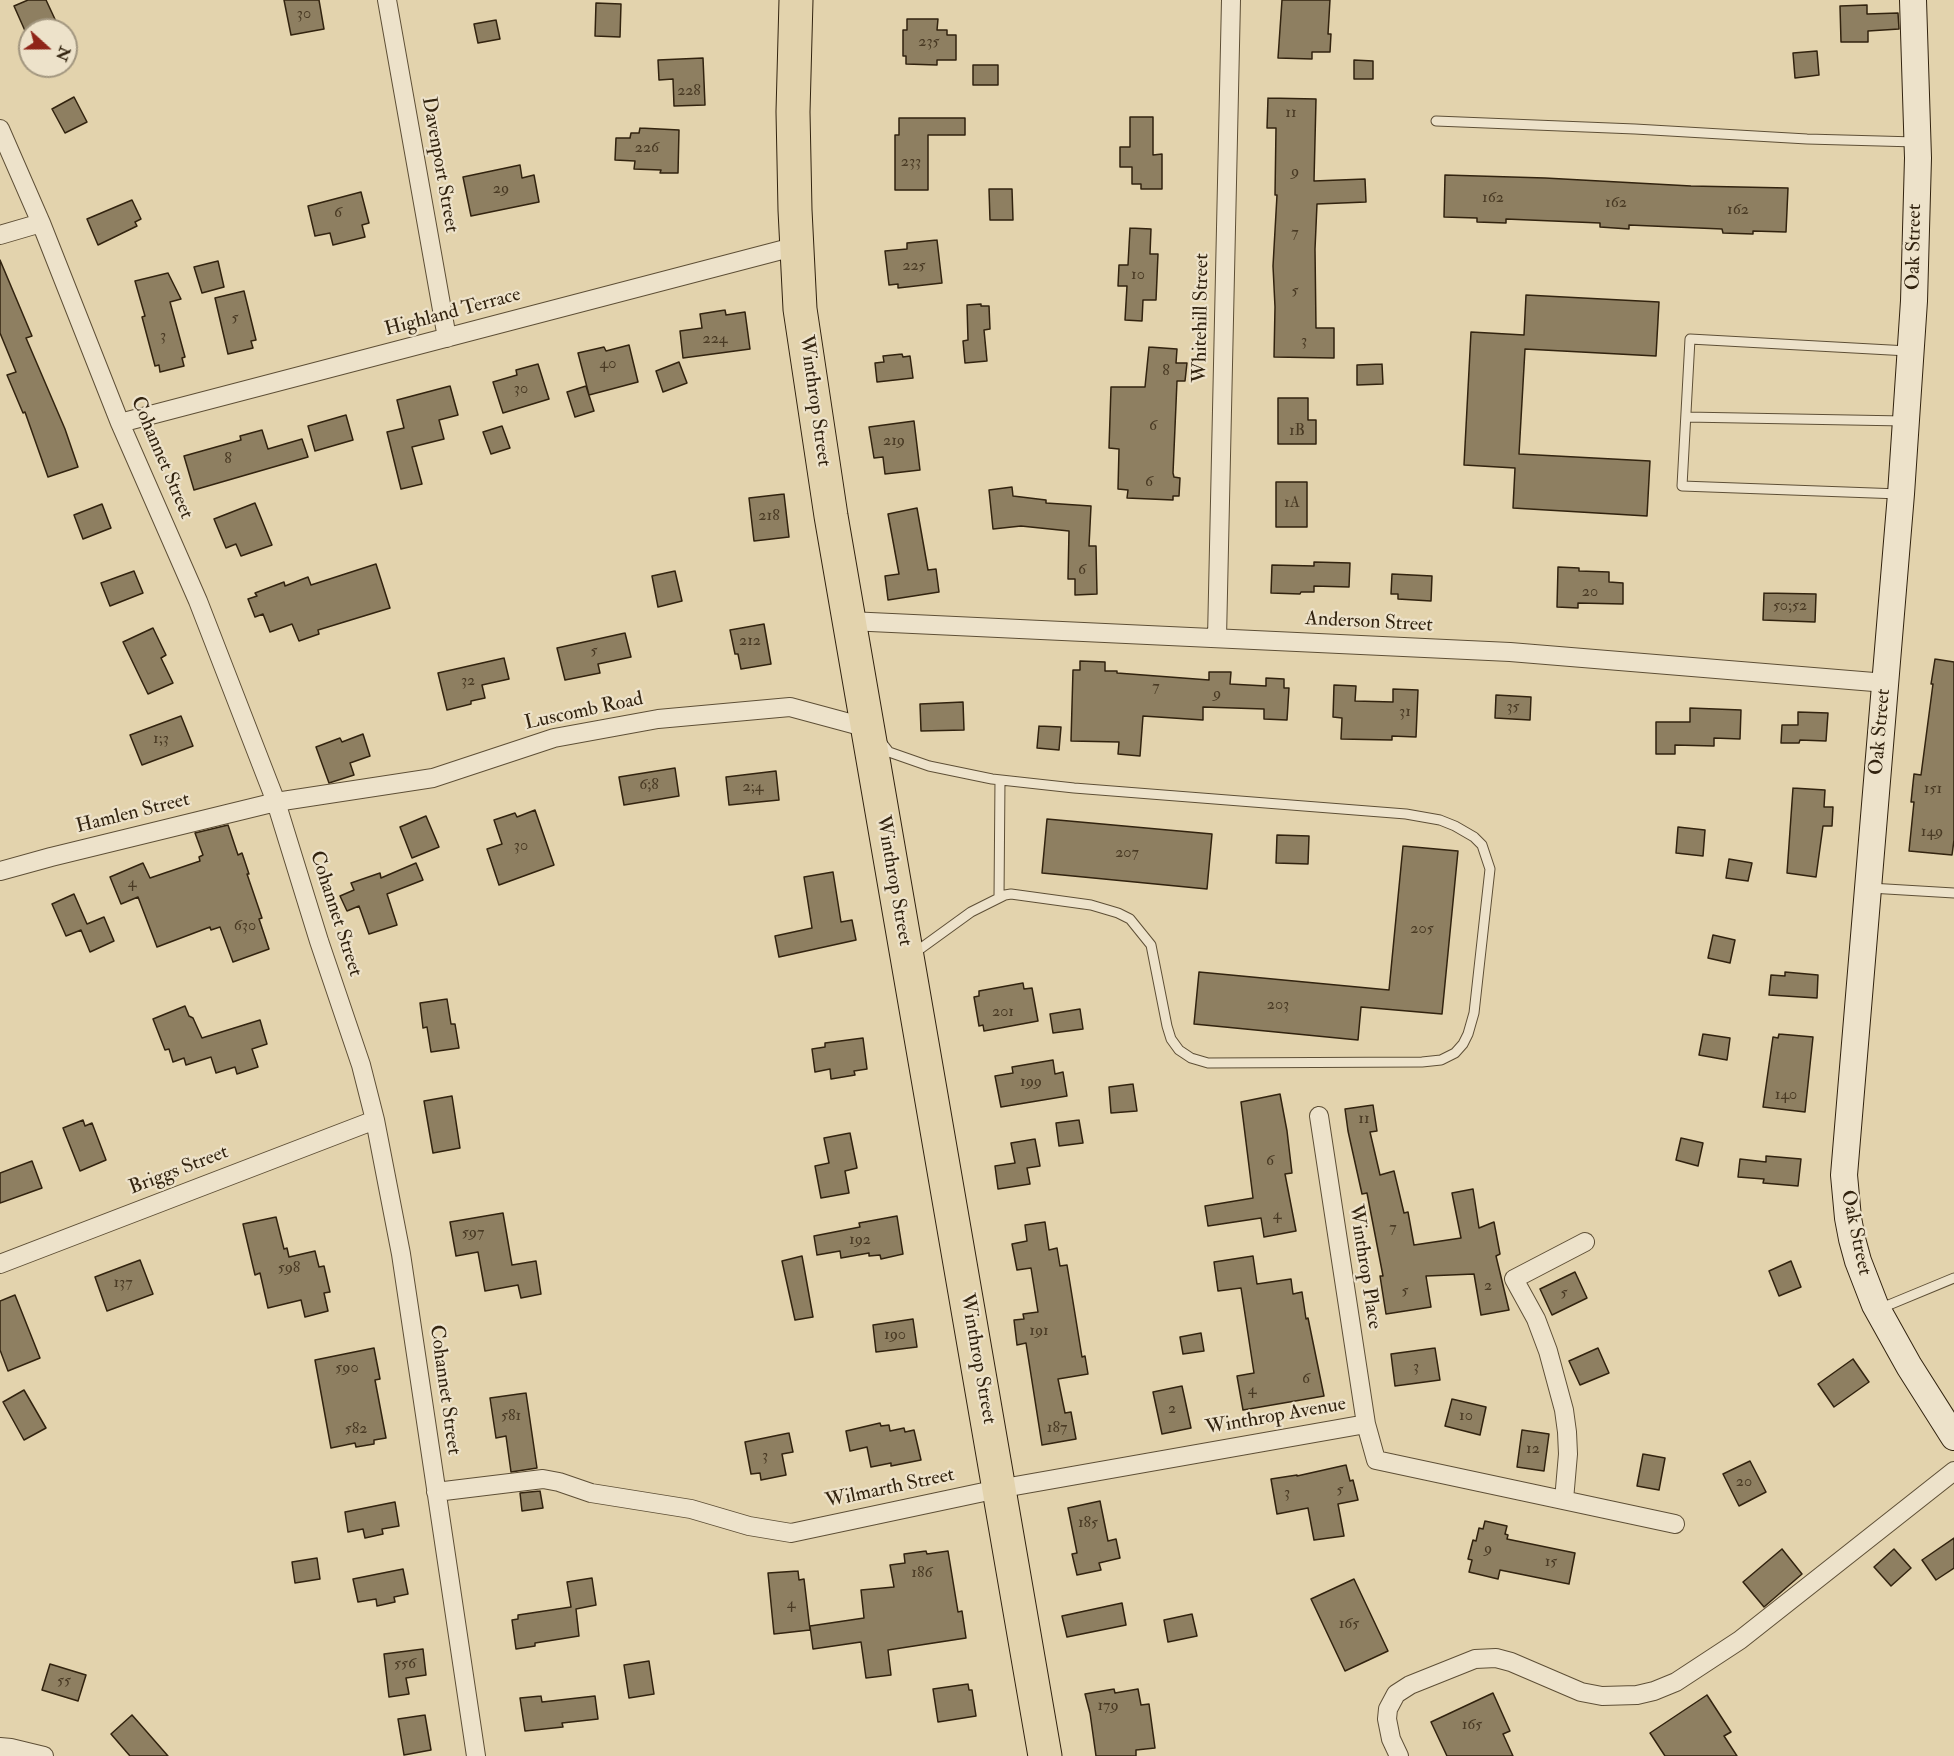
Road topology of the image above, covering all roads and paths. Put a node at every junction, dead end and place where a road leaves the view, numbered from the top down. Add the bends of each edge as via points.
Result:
1 (387, 0) edge
2 (796, 0) edge
3 (1231, 0) edge
4 (1913, 0) edge
5 (1436, 121) dead end
6 (0, 129) edge
7 (1917, 142) junction
8 (41, 224) junction
9 (0, 235) edge
10 (797, 246) junction
11 (447, 338) junction
12 (1911, 351) junction
13 (1686, 417) junction
14 (1906, 421) junction
15 (120, 423) junction
16 (1901, 494) junction
17 (849, 621) junction
18 (1217, 638) junction
19 (1886, 683) junction
20 (868, 728) junction
21 (1000, 780) junction
22 (276, 802) junction
23 (0, 871) edge
24 (1867, 888) junction
25 (1954, 893) edge
26 (999, 897) junction
27 (907, 959) junction
28 (1319, 1116) dead end
29 (375, 1120) junction
30 (1585, 1242) dead end
31 (0, 1264) edge
32 (1954, 1278) edge
33 (1877, 1310) junction
34 (1366, 1424) junction
35 (1954, 1437) edge
36 (1954, 1471) edge
37 (998, 1489) junction
38 (436, 1492) junction
39 (1564, 1500) junction
40 (1675, 1524) dead end
41 (0, 1747) edge
42 (44, 1756) edge
43 (476, 1756) edge
44 (1045, 1756) edge
45 (1399, 1756) edge

1 - 11 street, Davenport Street
2 - 10 highway, Winthrop Street via 793,112
3 - 18 street, Whitehill Street
4 - 7 street, Oak Street
5 - 7 lane
6 - 8 street, Cohannet Street
7 - 12 street, Oak Street
8 - 9 street
8 - 15 street, Cohannet Street
10 - 11 street, Highland Terrace
10 - 17 highway, Winthrop Street via 800,309
11 - 15 street, Highland Terrace
12 - 13 lane via 1690,339
12 - 14 street, Oak Street
13 - 14 lane
13 - 16 lane via 1682,486
14 - 16 street, Oak Street
15 - 22 street, Cohannet Street via 198,601
16 - 19 street, Oak Street
17 - 18 street, Anderson Street
17 - 20 highway, Winthrop Street
18 - 19 street, Anderson Street via 1510,652
19 - 24 street, Oak Street
20 - 21 lane via 890,752 939,768
20 - 22 street, Luscomb Road via 790,707 658,719 554,738 433,778
20 - 27 highway, Winthrop Street
21 - 26 lane
21 - 26 lane via 1440,820 1465,831 1482,845 1490,869 1474,1013 1468,1034 1450,1057 1422,1062 1208,1063 1191,1058 1171,1039 1151,945 1130,919 1091,905 1011,894
22 - 23 street, Hamlen Street
22 - 29 street, Cohannet Street
24 - 25 lane
24 - 33 street, Oak Street via 1844,1175 1852,1239
26 - 27 lane via 971,912
27 - 37 highway, Winthrop Street
28 - 34 street, Winthrop Place
29 - 31 street, Briggs Street
29 - 38 street, Cohannet Street via 401,1254
30 - 39 street via 1514,1279 1536,1319 1564,1410 1568,1454
32 - 33 lane
33 - 35 street, Oak Street
34 - 37 street, Winthrop Avenue
34 - 39 street, Winthrop Avenue via 1376,1460
36 - 45 street via 1740,1640 1676,1682 1637,1695 1602,1696 1581,1692 1511,1662 1475,1659 1396,1694 1387,1719
37 - 38 street, Wilmarth Street via 791,1533 691,1509 591,1493 543,1479
37 - 44 highway, Winthrop Street
38 - 43 street, Cohannet Street
39 - 40 street, Winthrop Avenue
41 - 42 street

